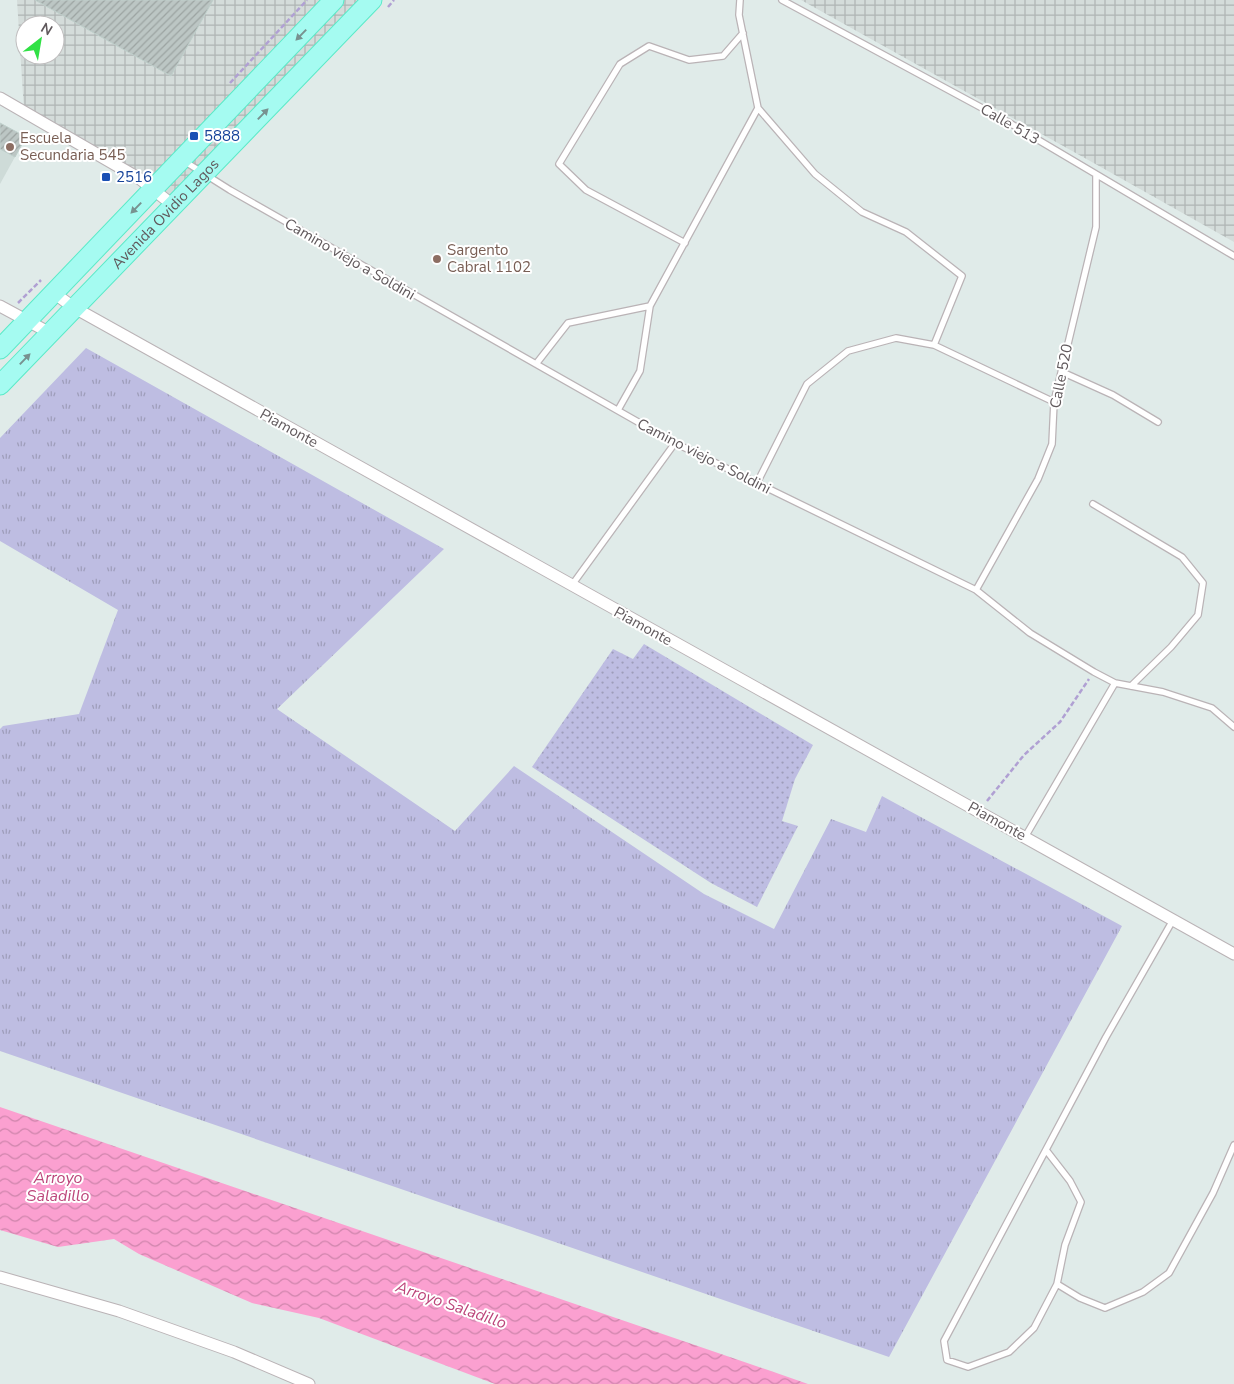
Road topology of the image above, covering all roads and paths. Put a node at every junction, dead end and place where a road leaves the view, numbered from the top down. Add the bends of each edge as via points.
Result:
1 (334, 0) edge
2 (372, 0) edge
3 (740, 0) edge
4 (782, 0) edge
5 (743, 33) junction
6 (0, 98) edge
7 (758, 108) junction
8 (182, 160) junction
9 (205, 174) junction
10 (1096, 176) junction
11 (153, 190) junction
12 (174, 206) junction
13 (684, 243) junction
14 (1234, 256) edge
15 (54, 293) junction
16 (0, 306) edge
17 (650, 306) junction
18 (73, 307) junction
19 (27, 321) junction
20 (50, 333) junction
21 (934, 345) junction
22 (0, 349) edge
23 (536, 364) junction
24 (1062, 372) junction
25 (0, 385) edge
26 (1054, 402) junction
27 (618, 410) junction
28 (1158, 422) dead end
29 (675, 443) junction
30 (757, 483) junction
31 (1093, 504) dead end
32 (571, 586) junction
33 (976, 590) junction
34 (1094, 672) junction
35 (1114, 683) junction
36 (1130, 686) junction
37 (1234, 727) edge
38 (978, 811) junction
39 (1025, 837) junction
40 (1173, 920) junction
41 (1234, 954) edge
42 (1234, 1145) edge
43 (1046, 1150) junction
44 (0, 1277) edge
45 (1057, 1284) junction
46 (309, 1384) edge

1 -> 8 main road, Avenida Ovidio Lagos
9 -> 2 main road, Avenida Ovidio Lagos
3 - 5 lane
4 - 10 lane, Calle 513 via 1008,122
5 - 7 lane
5 - 13 lane via 723,56 689,60 649,46 620,64 559,164 586,190
6 - 11 street via 140,179
7 - 13 lane
7 - 21 lane via 815,174 862,212 906,232 962,276
8 - 9 lane, Camino viejo a Soldini
8 - 11 main road, Avenida Ovidio Lagos
9 - 12 main road, Avenida Ovidio Lagos
9 - 23 lane, Camino viejo a Soldini
10 - 14 lane, Calle 513
10 - 24 lane, Calle 520 via 1096,227
11 - 12 street
11 -> 15 main road, Avenida Ovidio Lagos
12 - 18 main road, Avenida Ovidio Lagos
13 - 17 lane
15 - 18 street, Piamonte
15 - 19 main road, Avenida Ovidio Lagos
16 - 19 street
17 - 23 lane via 568,323
17 - 27 lane via 640,371
18 - 20 main road, Avenida Ovidio Lagos
18 - 32 street, Piamonte
19 - 20 street
19 - 22 main road, Avenida Ovidio Lagos
25 -> 20 main road, Avenida Ovidio Lagos
21 - 26 lane
21 - 30 lane via 896,338 848,351 806,384
23 - 27 lane, Camino viejo a Soldini
24 - 26 lane, Calle 520
24 - 28 lane via 1113,395
26 - 33 lane, Calle 520 via 1052,444 1042,470
27 - 29 lane, Camino viejo a Soldini
29 - 30 lane, Camino viejo a Soldini
29 - 32 lane
30 - 33 lane, Camino viejo a Soldini
31 - 36 lane via 1182,558 1203,583 1198,615 1171,647
32 - 38 street, Piamonte
33 - 34 lane, Camino viejo a Soldini via 1030,634
34 - 35 lane, Camino viejo a Soldini
34 - 38 path via 1060,722 1024,755
35 - 36 lane, Camino viejo a Soldini
35 - 39 lane
36 - 37 lane, Camino viejo a Soldini via 1163,692 1212,708
38 - 39 street, Piamonte
39 - 40 street, Piamonte
40 - 41 street, Piamonte
40 - 43 lane
42 - 45 lane via 1213,1193 1169,1273 1143,1292 1105,1308
43 - 45 lane via 1070,1180 1081,1202 1065,1245
43 - 45 lane via 944,1341 947,1360 968,1367 1009,1352 1034,1328
44 - 46 street via 119,1312 234,1352

